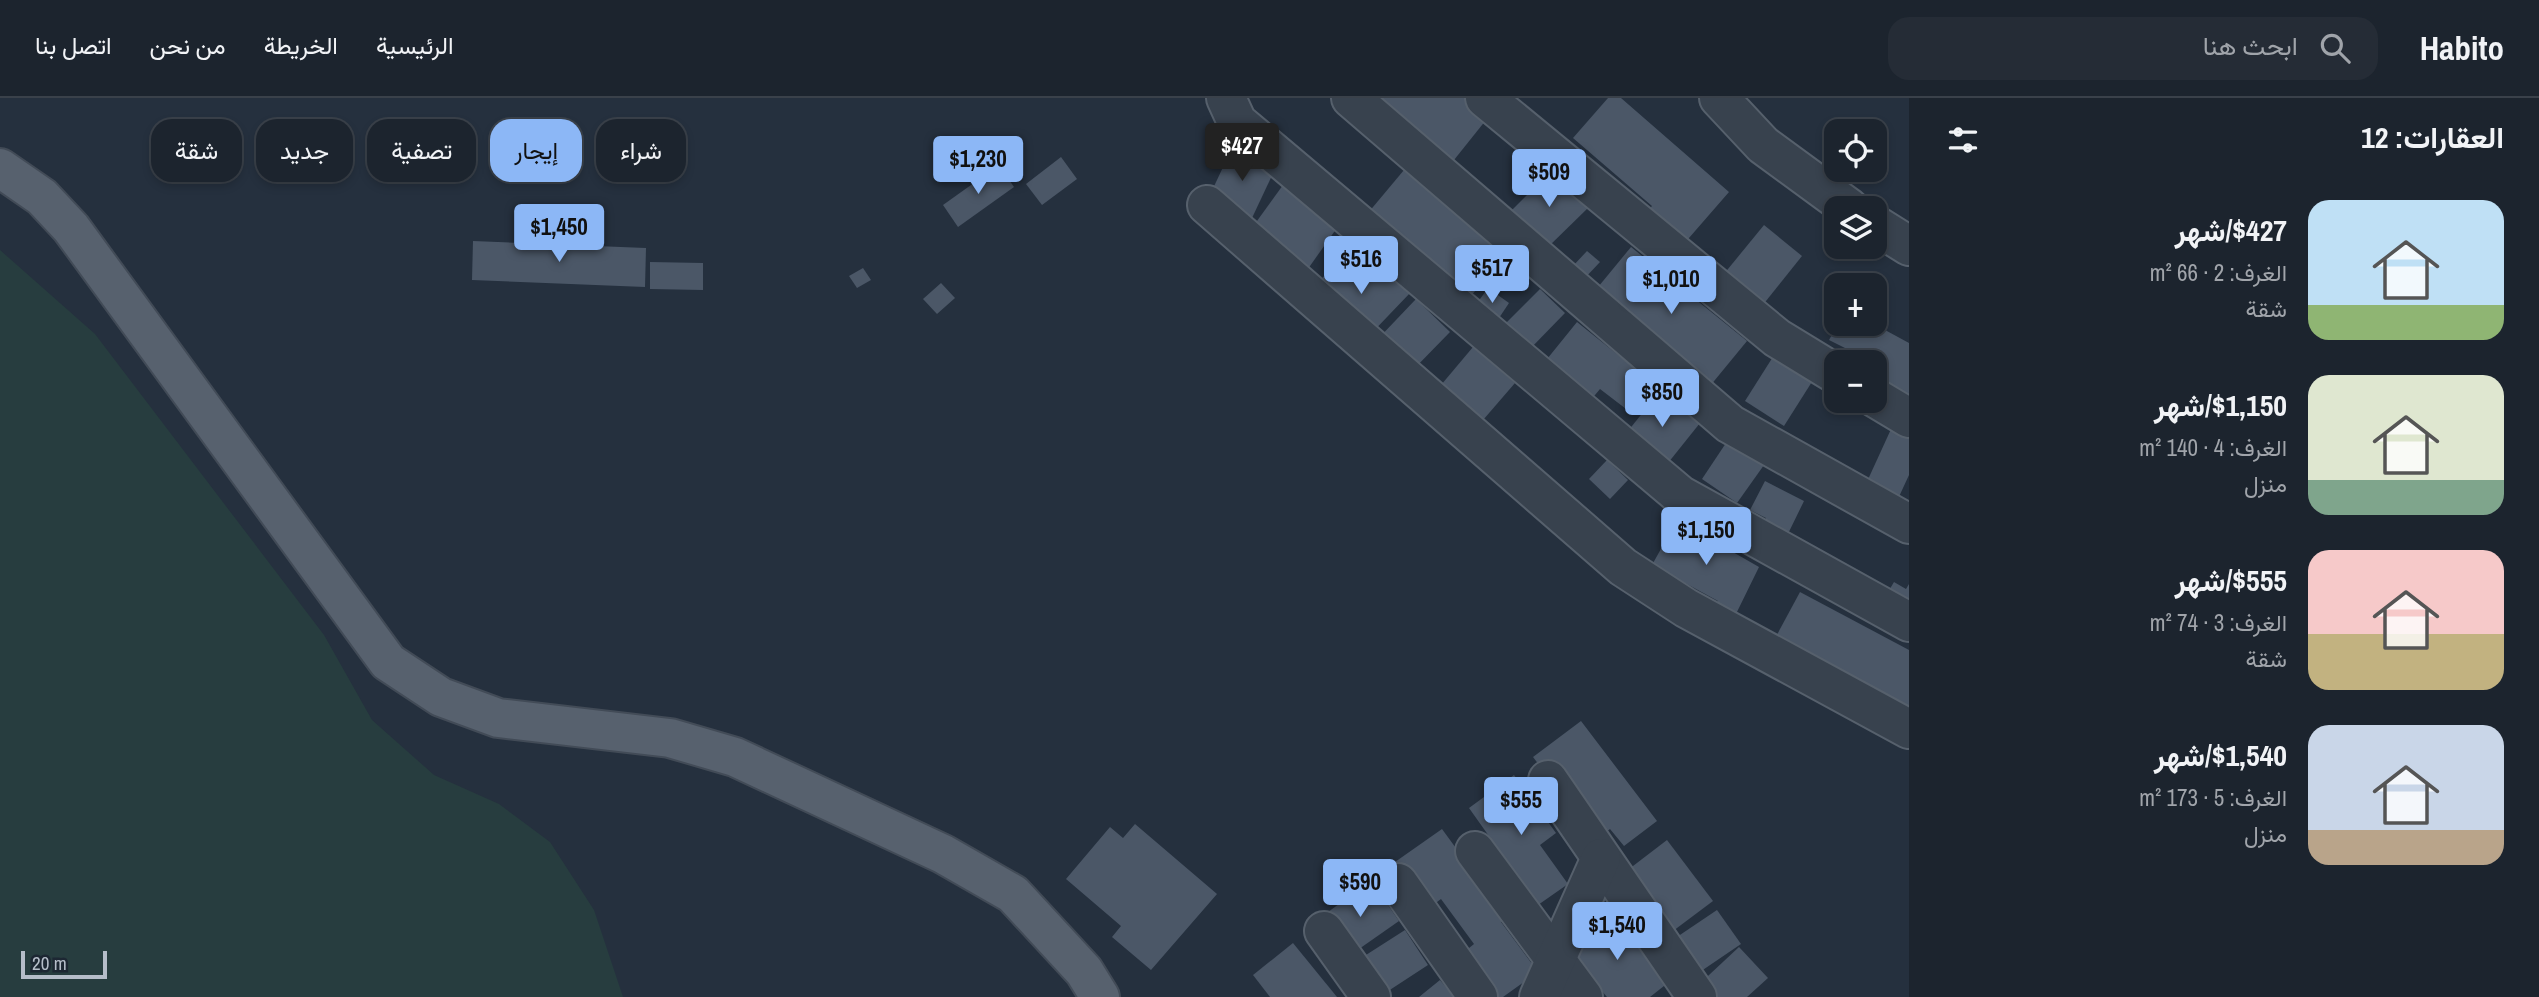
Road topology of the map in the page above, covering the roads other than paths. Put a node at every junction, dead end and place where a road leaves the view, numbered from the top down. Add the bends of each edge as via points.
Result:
1 (1226, 98) edge
2 (1351, 98) edge
3 (1486, 98) edge
4 (1719, 98) edge
5 (0, 168) edge
6 (1833, 196) edge
7 (1207, 205) dead end
8 (1887, 232) edge
9 (1909, 246) edge
10 (1824, 367) edge
11 (1887, 405) edge
12 (1909, 418) edge
13 (1909, 524) edge
14 (1909, 622) edge
15 (1909, 729) edge
16 (1548, 780) dead end
17 (1475, 851) dead end
18 (1601, 859) junction
19 (1398, 883) dead end
20 (1324, 931) dead end
21 (1556, 959) junction
22 (1100, 997) edge
23 (1371, 997) edge
24 (1478, 997) edge
25 (1539, 997) edge
26 (1583, 997) edge
27 (1697, 997) edge

1 - 14 street via 1237,122 1680,495
2 - 13 street via 1730,424
3 - 10 street via 1777,338
4 - 6 street via 1763,145
5 - 22 main road via 41,197 71,228 388,662 441,696 498,718 670,738 735,757 943,854 1013,894 1084,971
7 - 15 street via 1623,567 1686,608
8 - 9 street
11 - 12 street
16 - 18 street
17 - 21 street
18 - 21 street
18 - 27 street
19 - 24 street
20 - 23 street
21 - 25 street
21 - 26 street

